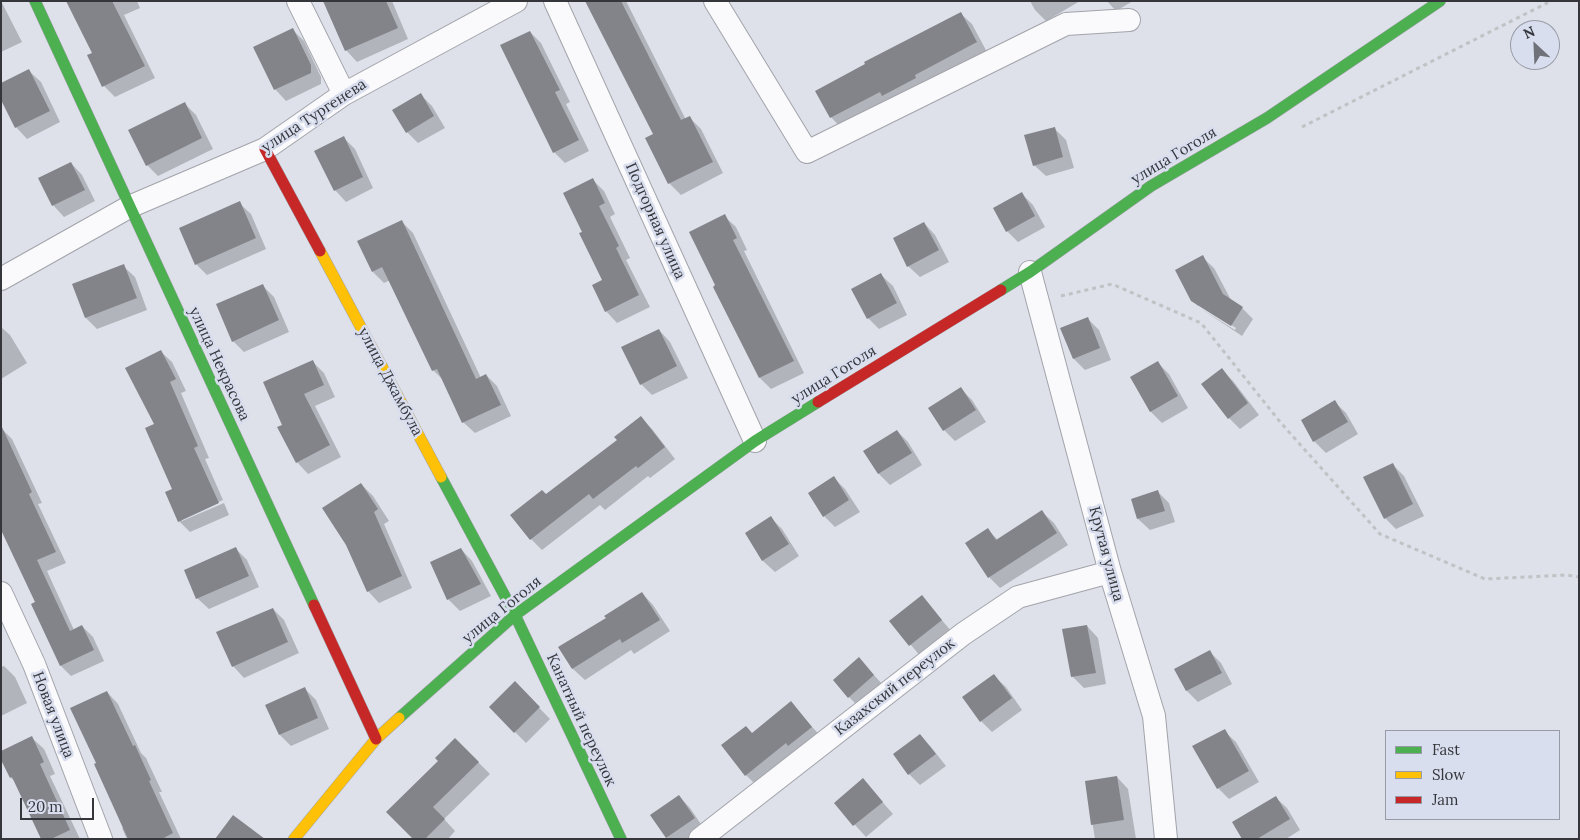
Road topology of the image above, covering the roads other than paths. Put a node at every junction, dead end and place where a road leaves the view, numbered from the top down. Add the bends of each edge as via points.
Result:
1 (35, 1) edge
2 (298, 1) edge
3 (516, 1) edge
4 (555, 1) edge
5 (715, 1) edge
6 (1440, 1) edge
7 (1128, 20) dead end
8 (344, 94) junction
9 (265, 149) junction
10 (129, 207) junction
11 (1030, 272) junction
12 (1, 279) edge
13 (755, 441) junction
14 (1110, 572) junction
15 (1, 593) edge
16 (515, 615) junction
17 (376, 740) junction
18 (101, 839) edge
19 (294, 839) edge
20 (621, 839) edge
21 (700, 839) edge
22 (1166, 839) edge

1 - 10 street, улица Некрасова
2 - 8 street
3 - 8 street, улица Тургенева
4 - 13 street, Подгорная улица
5 - 7 street via 807,152 1066,24
6 - 11 street, улица Гоголя via 1267,118 1151,186
8 - 9 street, улица Тургенева
9 - 10 street, улица Тургенева
9 - 16 street, улица Джамбула
10 - 12 street, улица Тургенева
10 - 17 street, улица Некрасова
11 - 13 street, улица Гоголя
11 - 14 street, Крутая улица
13 - 16 street, улица Гоголя
14 - 21 street, Казахский переулок via 1018,597 963,634
14 - 22 street, Крутая улица via 1154,716
15 - 18 street, Новая улица via 34,664
16 - 17 street, улица Гоголя
16 - 20 street, Канатный переулок
17 - 19 street, улица Гоголя

